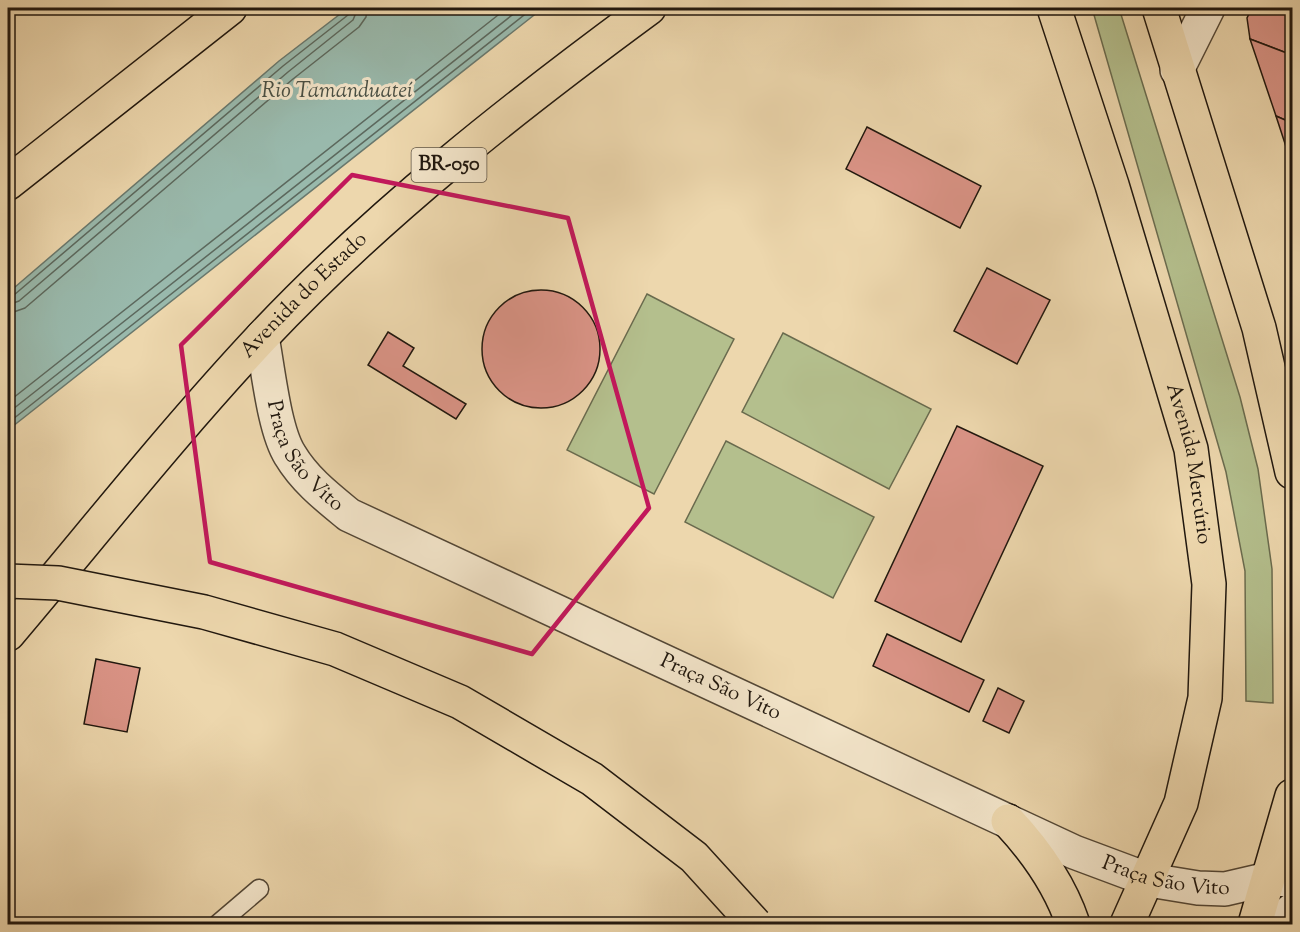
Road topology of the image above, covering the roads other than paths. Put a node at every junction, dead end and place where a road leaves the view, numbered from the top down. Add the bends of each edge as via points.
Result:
1 (230, 8) edge
2 (649, 8) edge
3 (1054, 8) edge
4 (1159, 8) edge
5 (1208, 8) edge
6 (1177, 70) junction
7 (8, 183) edge
8 (262, 337) junction
9 (1292, 471) edge
10 (8, 580) edge
11 (8, 633) edge
12 (1293, 796) edge
13 (1008, 821) junction
14 (1149, 880) junction
15 (1280, 880) edge
16 (260, 889) dead end
17 (1293, 910) edge
18 (218, 924) edge
19 (755, 924) edge
20 (1073, 924) edge
21 (1127, 924) edge
22 (1255, 924) edge
23 (1261, 924) edge

1 - 7 main road
2 - 8 main road, Avenida do Estado / BR-050 via 561,73 365,235
3 - 14 main road, Avenida Mercúrio via 1191,449 1209,584 1205,698 1181,803
4 - 6 main road
5 - 6 street
6 - 9 main road via 1259,328
8 - 11 main road, Avenida do Estado / BR-050
8 - 13 street, Praça São Vito via 279,427 289,454 314,487 349,514
10 - 19 main road, bridge via 58,583 204,612 335,649 460,702 592,779 694,858
12 - 15 main road
13 - 14 street, Praça São Vito via 1074,852
13 - 20 main road via 1047,869
14 - 15 street, Praça São Vito via 1212,890
14 - 21 main road, Avenida Mercúrio
15 - 22 main road
16 - 18 lane
17 - 23 street via 1284,919

